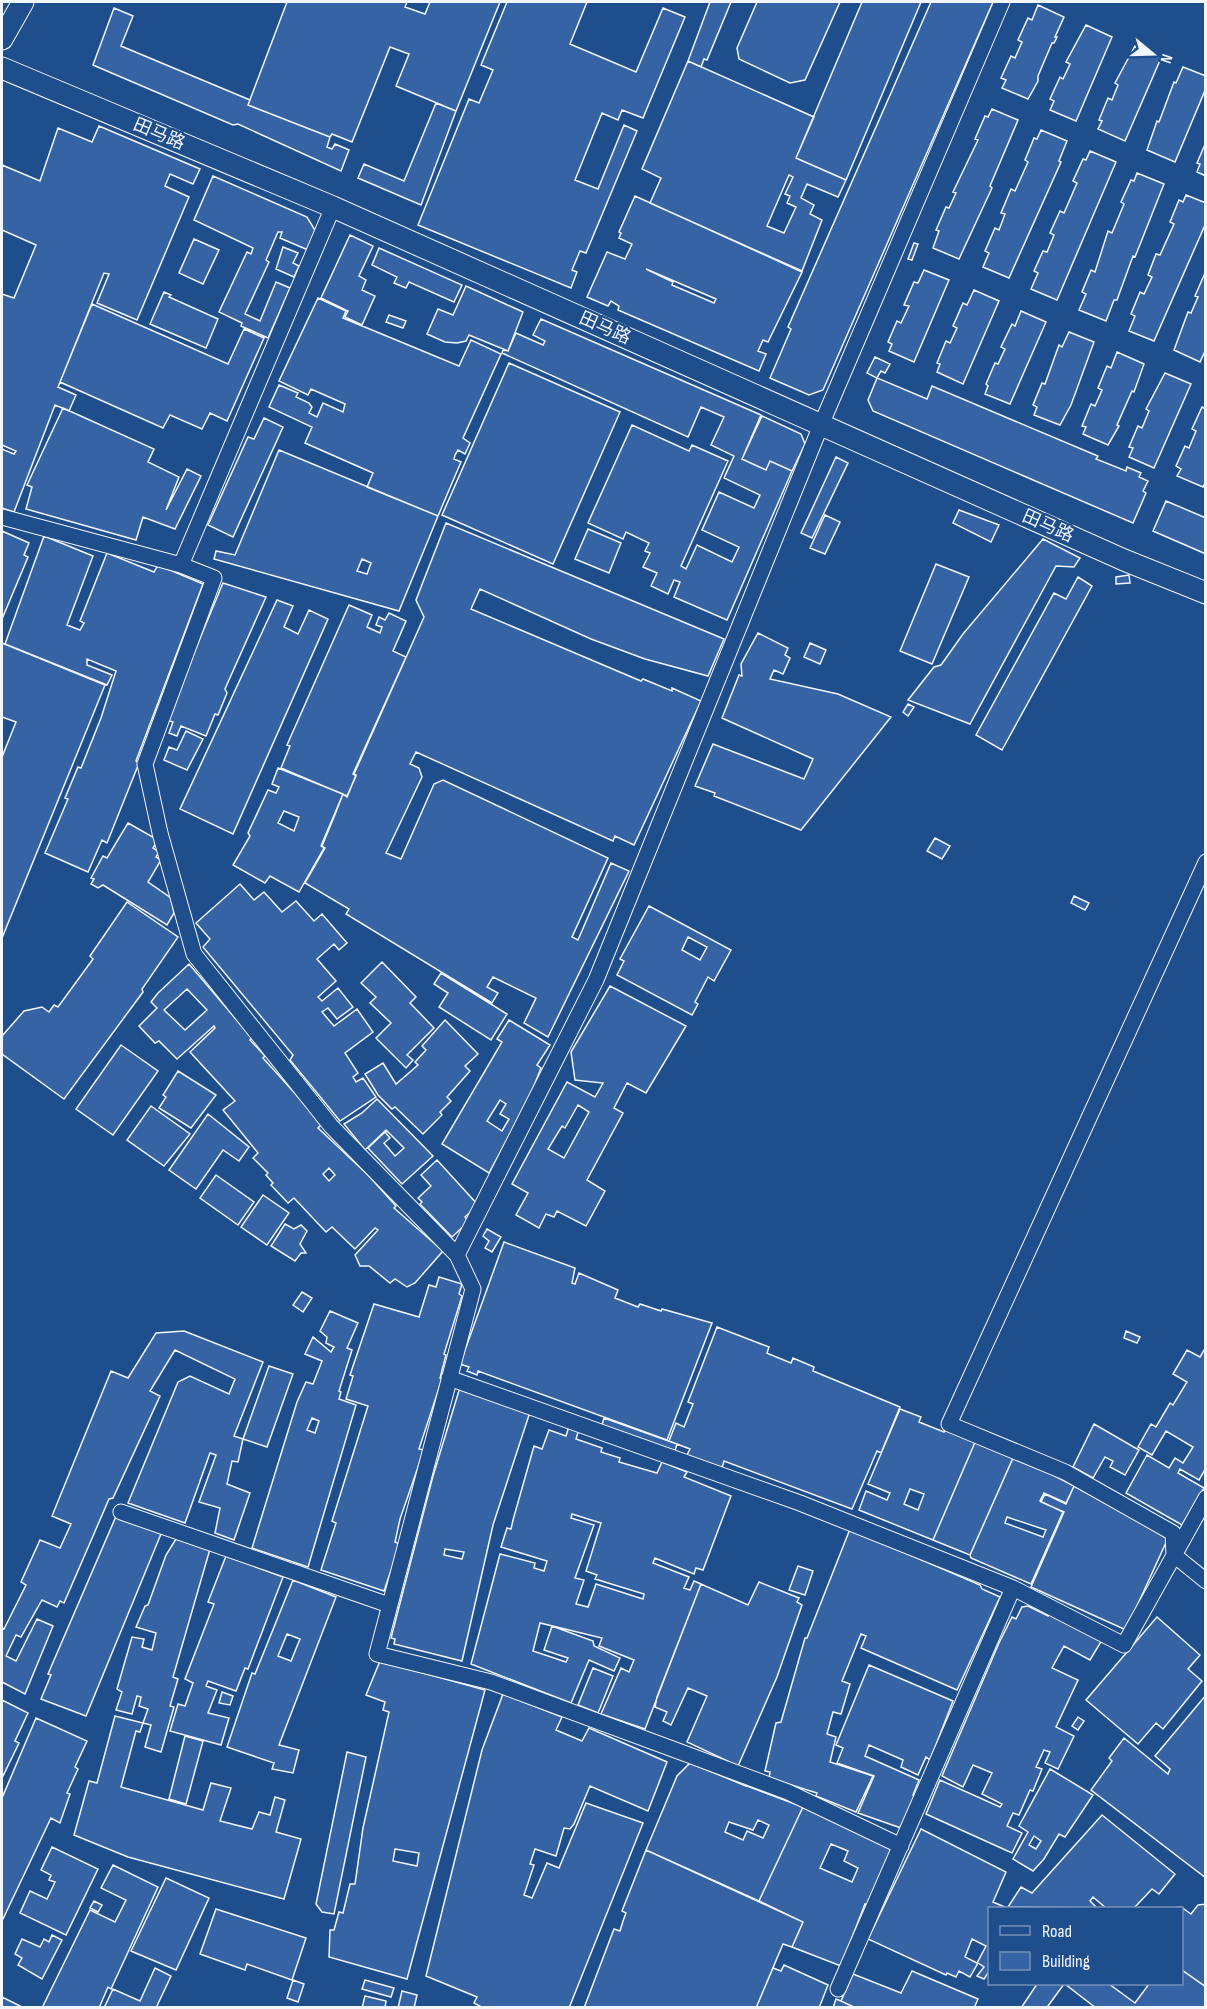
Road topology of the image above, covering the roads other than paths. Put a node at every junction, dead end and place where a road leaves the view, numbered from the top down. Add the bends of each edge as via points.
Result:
1 (23, 2) edge
2 (1002, 2) edge
3 (2, 39) edge
4 (2, 68) edge
5 (333, 207) junction
6 (821, 424) junction
7 (2, 517) edge
8 (181, 565) junction
9 (1206, 593) edge
10 (1206, 862) edge
11 (457, 1255) junction
12 (449, 1378) junction
13 (1206, 1498) edge
14 (121, 1512) dead end
15 (1174, 1555) junction
16 (1206, 1581) edge
17 (1013, 1588) junction
18 (389, 1605) junction
19 (901, 1846) junction
20 (838, 1989) dead end

1 - 3 street
2 - 6 street
4 - 5 street, 田马路
5 - 6 street, 田马路
5 - 8 street
6 - 9 street, 田马路
6 - 11 street via 596,980
7 - 8 street
8 - 11 street via 214,578 145,764 194,954 331,1126
10 - 15 street via 949,1424 1065,1472 1173,1533
11 - 12 street via 472,1289
12 - 17 street via 800,1503
12 - 18 street
13 - 15 street
14 - 18 street
15 - 16 street
15 - 17 street via 1124,1645
17 - 19 street
18 - 19 street via 377,1654 491,1682 788,1792
19 - 20 street

